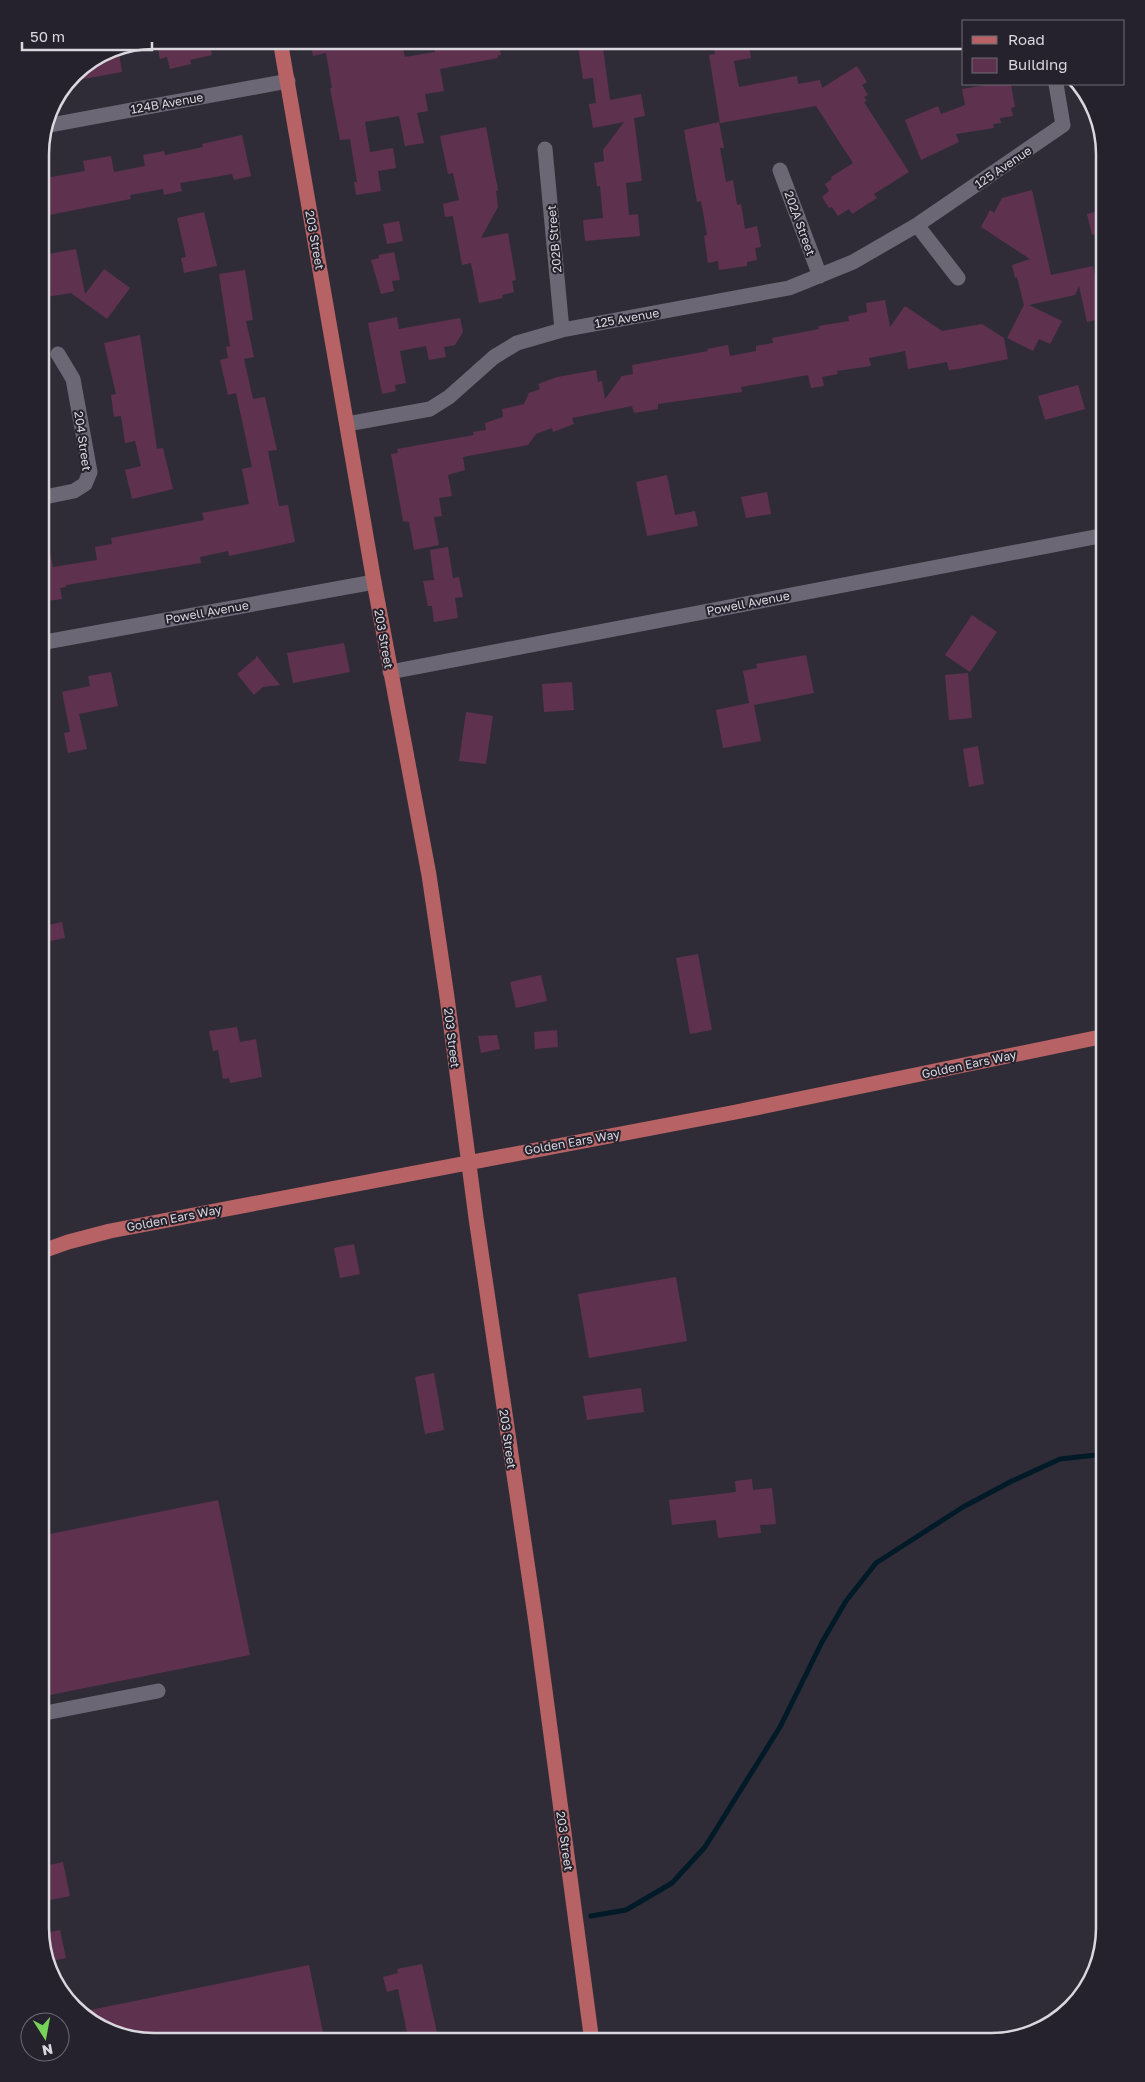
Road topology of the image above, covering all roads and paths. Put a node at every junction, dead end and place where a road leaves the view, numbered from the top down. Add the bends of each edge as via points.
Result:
1 (282, 49) edge
2 (288, 81) junction
3 (1056, 85) edge
4 (53, 125) edge
5 (545, 149) dead end
6 (780, 170) dead end
7 (917, 226) junction
8 (820, 276) junction
9 (958, 278) dead end
10 (562, 330) junction
11 (58, 354) dead end
12 (347, 424) junction
13 (49, 496) edge
14 (1096, 537) edge
15 (374, 582) junction
16 (49, 640) edge
17 (390, 672) junction
18 (1096, 1038) edge
19 (469, 1162) junction
20 (49, 1249) edge
21 (158, 1691) dead end
22 (49, 1712) edge
23 (591, 2033) edge

1 - 2 main road, 203 Street
2 - 4 street, 124B Avenue
2 - 12 main road, 203 Street
3 - 7 street, 125 Avenue via 1063,125
5 - 10 street, 202B Street
6 - 8 street, 202A Street
7 - 8 street, 125 Avenue via 853,262
7 - 9 street
8 - 10 street, 125 Avenue via 789,288
10 - 12 street, 125 Avenue via 517,343 494,357 449,397 430,409
11 - 13 street, 204 Street via 73,379 90,472 85,484 74,491
12 - 15 main road, 203 Street
14 - 17 street, Powell Avenue
15 - 16 street, Powell Avenue
15 - 17 main road, 203 Street
17 - 19 main road, 203 Street via 429,875
18 - 19 main road, Golden Ears Way via 736,1112
19 - 20 main road, Golden Ears Way via 110,1231
19 - 23 main road, 203 Street via 536,1623
21 - 22 street

